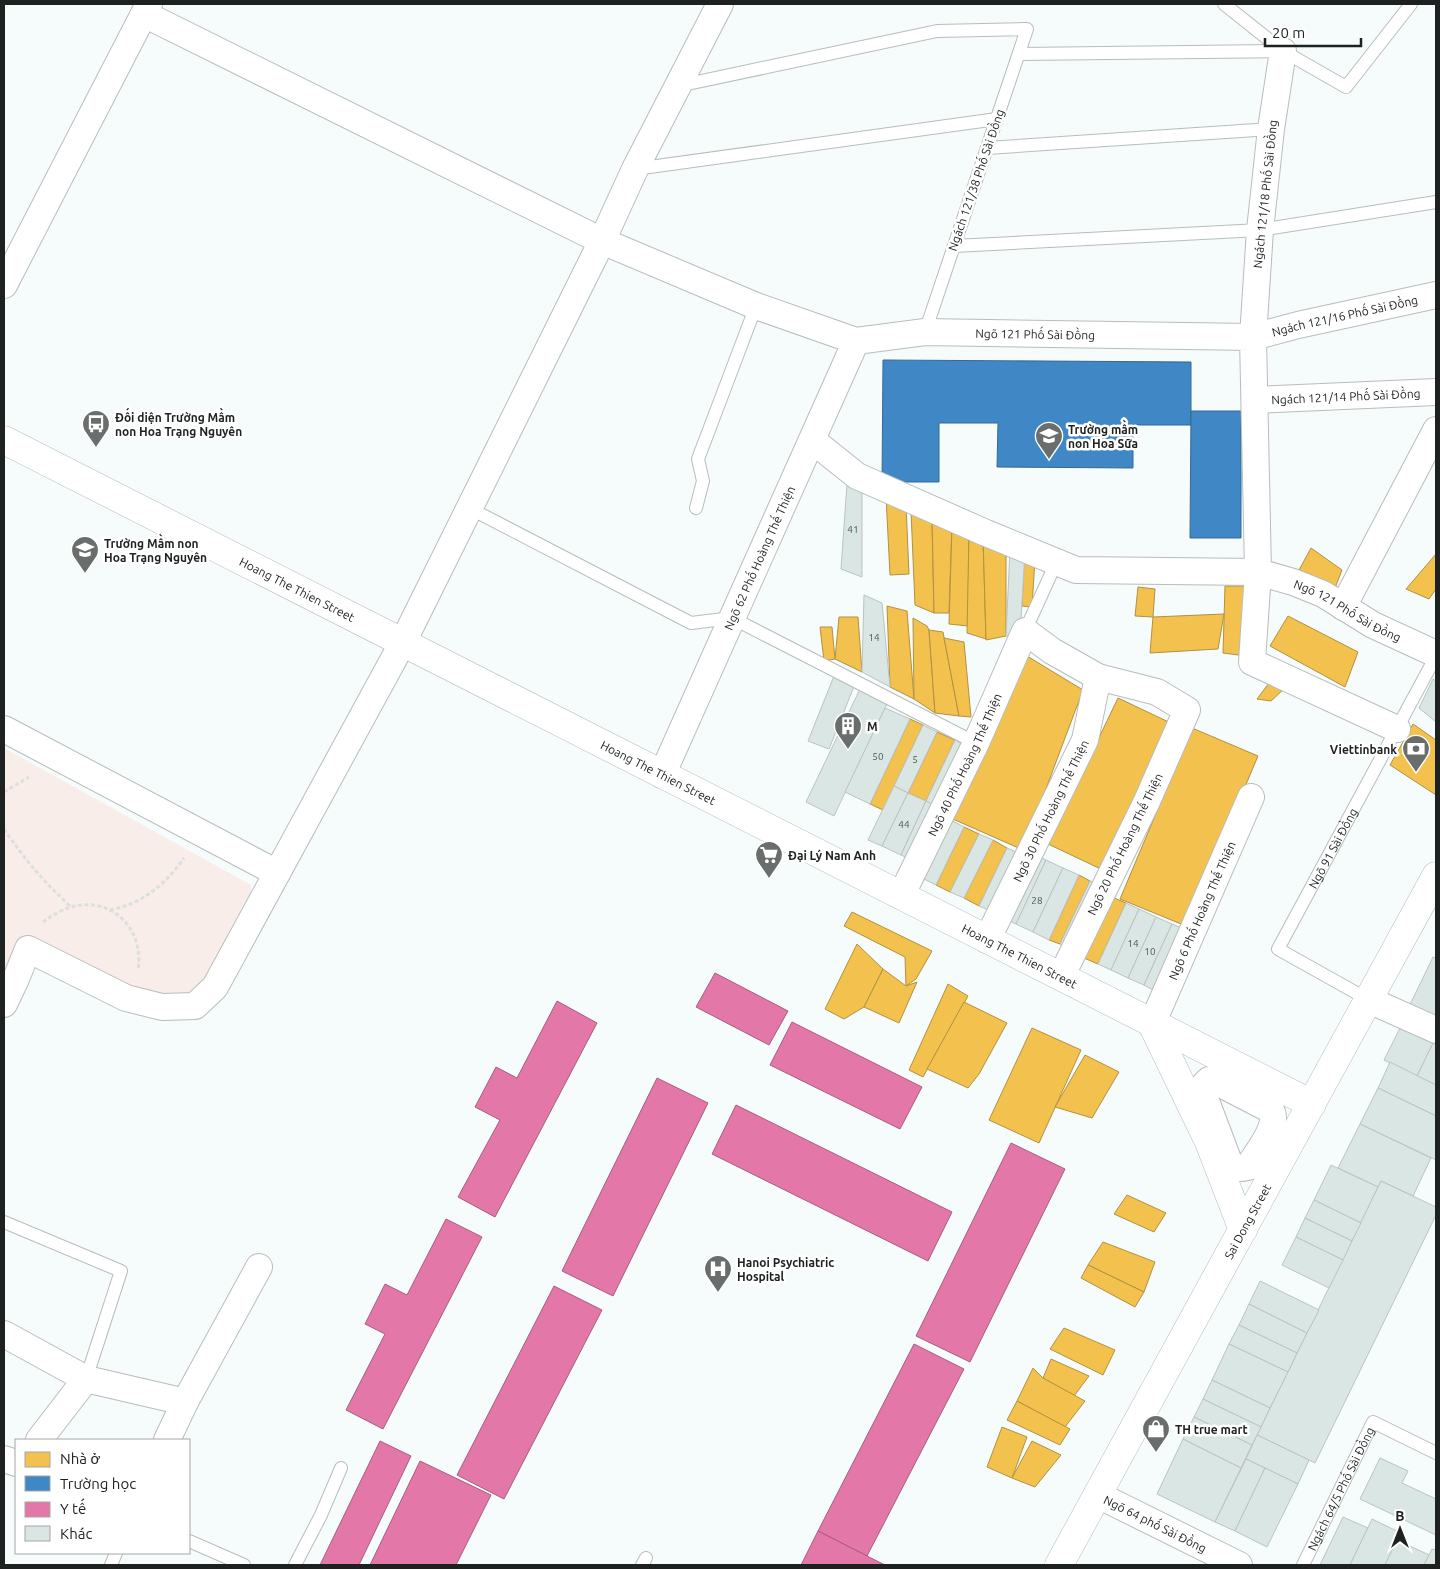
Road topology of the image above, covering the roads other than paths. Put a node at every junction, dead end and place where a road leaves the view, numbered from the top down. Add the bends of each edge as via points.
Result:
1 (720, 4) edge
2 (1224, 4) edge
3 (1411, 4) edge
4 (146, 9) edge
5 (1283, 51) junction
6 (1019, 54) junction
7 (678, 86) junction
8 (997, 119) junction
9 (1271, 128) junction
10 (987, 148) junction
11 (635, 170) junction
12 (1436, 202) edge
13 (1260, 230) junction
14 (602, 241) junction
15 (954, 246) junction
16 (4, 285) edge
17 (1436, 295) edge
18 (756, 306) junction
19 (925, 332) junction
20 (1254, 337) junction
21 (856, 341) junction
22 (1436, 392) edge
23 (1255, 400) junction
24 (1436, 430) edge
25 (4, 440) edge
26 (812, 440) junction
27 (469, 508) junction
28 (696, 508) dead end
29 (1056, 563) junction
30 (1258, 572) junction
31 (1343, 607) junction
32 (732, 618) junction
33 (1025, 631) junction
34 (403, 642) junction
35 (1436, 655) edge
36 (1098, 677) junction
37 (1397, 729) junction
38 (4, 730) edge
39 (976, 743) junction
40 (662, 775) junction
41 (1252, 796) dead end
42 (277, 872) junction
43 (1436, 876) edge
44 (901, 896) junction
45 (987, 940) junction
46 (1061, 977) junction
47 (1369, 1000) junction
48 (4, 1004) edge
49 (1152, 1024) junction
50 (1436, 1030) edge
51 (1312, 1104) junction
52 (4, 1222) edge
53 (1243, 1230) junction
54 (259, 1267) dead end
55 (4, 1334) edge
56 (86, 1379) junction
57 (185, 1402) junction
58 (40, 1439) edge
59 (167, 1439) edge
60 (1436, 1453) edge
61 (341, 1468) dead end
62 (1098, 1495) junction
63 (190, 1541) edge
64 (244, 1565) edge
65 (295, 1565) edge
66 (1059, 1565) edge
67 (1239, 1565) edge
68 (1303, 1565) edge

1 - 7 street
2 - 5 lane
3 - 5 lane via 1346,87
4 - 14 street, Ngõ 121 Phố Sài Đồng
4 - 16 street
5 - 6 lane
5 - 9 street, Ngách 121/18 Phố Sài Đồng
6 - 7 lane, Ngách 121/38 Phố Sài Đồng via 1027,28 937,31
6 - 8 lane, Ngách 121/38 Phố Sài Đồng
7 - 11 street
8 - 10 lane, Ngách 121/38 Phố Sài Đồng
8 - 11 lane
9 - 10 lane
9 - 13 street, Ngách 121/18 Phố Sài Đồng
10 - 15 lane, Ngách 121/38 Phố Sài Đồng
11 - 14 street
12 - 13 lane
13 - 15 lane
13 - 20 street, Ngách 121/18 Phố Sài Đồng
14 - 18 street, Ngõ 121 Phố Sài Đồng
14 - 27 street
15 - 19 lane, Ngách 121/38 Phố Sài Đồng
17 - 20 street, Ngách 121/16 Phố Sài Đồng
18 - 21 street, Ngõ 121 Phố Sài Đồng
18 - 28 lane via 698,459 703,481
19 - 20 street, Ngõ 121 Phố Sài Đồng
19 - 21 street, Ngõ 121 Phố Sài Đồng
20 - 23 street
21 - 26 street, Ngõ 62 Phố Hoàng Thế Thiện
22 - 23 street, Ngách 121/14 Phố Sài Đồng
23 - 30 street
24 - 31 street
25 - 34 street, Hoang The Thien Street
26 - 29 street, Ngõ 121 Phố Sài Đồng via 857,476
26 - 32 street, Ngõ 62 Phố Hoàng Thế Thiện
27 - 32 lane via 691,623
27 - 34 street
29 - 30 street, Ngõ 121 Phố Sài Đồng via 1076,570
29 - 33 lane
30 - 31 street, Ngõ 121 Phố Sài Đồng via 1323,594
30 - 37 street via 1252,662
31 - 35 street, Ngõ 121 Phố Sài Đồng
32 - 39 lane
32 - 40 street, Ngõ 62 Phố Hoàng Thế Thiện
33 - 36 street via 1052,651
33 - 39 street, Ngõ 40 Phố Hoàng Thế Thiện
34 - 40 street, Hoang The Thien Street
34 - 42 street
35 - 37 lane, Ngõ 91 Sài Đồng
36 - 45 street, Ngõ 30 Phố Hoàng Thế Thiện via 1085,740
36 - 46 street, Ngõ 20 Phố Hoàng Thế Thiện via 1157,692 1186,710 1147,801
37 - 47 lane, Ngõ 91 Sài Đồng via 1278,949
38 - 42 street
39 - 44 street, Ngõ 40 Phố Hoàng Thế Thiện
40 - 44 street, Hoang The Thien Street
41 - 49 street, Ngõ 6 Phố Hoàng Thế Thiện
42 - 48 street via 215,987 195,1006 162,1007 126,998 28,949
43 - 47 street, Sai Dong Street
44 - 45 street, Hoang The Thien Street
45 - 46 street, Hoang The Thien Street
46 - 49 street, Hoang The Thien Street
47 - 50 street
47 - 51 street, Sai Dong Street
49 - 51 street, Hoang The Thien Street
49 - 53 street via 1209,1142
51 - 53 street, Sai Dong Street
52 - 56 lane via 120,1271
53 - 62 street, Sai Dong Street
54 - 57 street
55 - 56 street
56 - 57 street
56 - 58 street
57 - 59 street
60 - 68 lane, Ngách 64/5 Phố Sài Đồng via 1373,1422
61 - 65 lane
62 - 66 street, Sai Dong Street
62 - 67 street, Ngõ 64 phố Sài Đồng
63 - 64 lane

